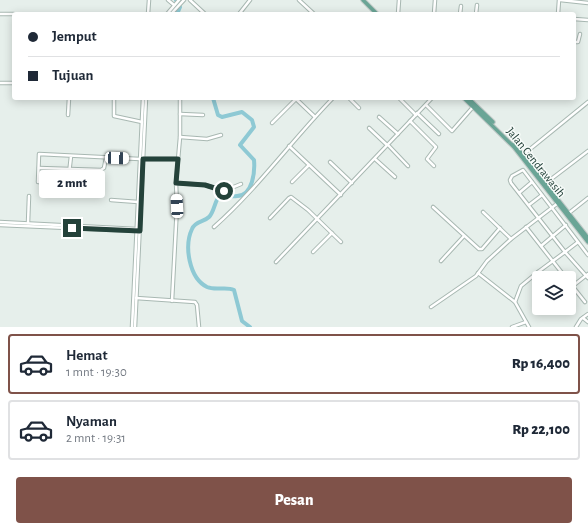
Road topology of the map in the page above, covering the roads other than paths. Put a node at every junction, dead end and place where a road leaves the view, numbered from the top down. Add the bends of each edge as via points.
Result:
1 (149, 0) edge
2 (168, 0) edge
3 (190, 0) edge
4 (250, 0) edge
5 (299, 0) edge
6 (364, 0) edge
7 (399, 0) edge
8 (435, 0) edge
9 (559, 0) edge
10 (181, 1) edge
11 (588, 3) edge
12 (176, 5) junction
13 (477, 5) dead end
14 (460, 6) dead end
15 (148, 12) edge
16 (171, 12) edge
17 (203, 12) edge
18 (241, 12) edge
19 (312, 12) edge
20 (377, 12) edge
21 (398, 12) edge
22 (434, 12) edge
23 (460, 12) edge
24 (476, 12) edge
25 (558, 12) edge
26 (0, 14) edge
27 (12, 14) edge
28 (576, 19) edge
29 (588, 20) edge
30 (580, 34) dead end
31 (576, 42) edge
32 (0, 83) edge
33 (12, 83) edge
34 (69, 100) edge
35 (114, 100) edge
36 (143, 100) edge
37 (146, 100) edge
38 (180, 100) edge
39 (293, 100) edge
40 (297, 100) edge
41 (331, 100) edge
42 (351, 100) edge
43 (401, 100) edge
44 (430, 100) edge
45 (466, 100) edge
46 (470, 100) edge
47 (588, 102) edge
48 (426, 105) junction
49 (474, 107) junction
50 (359, 108) dead end
51 (180, 114) junction
52 (417, 114) junction
53 (68, 115) dead end
54 (203, 115) dead end
55 (315, 117) junction
56 (379, 117) dead end
57 (410, 121) junction
58 (142, 122) junction
59 (272, 123) dead end
60 (368, 128) dead end
61 (398, 134) junction
62 (439, 134) dead end
63 (221, 135) dead end
64 (180, 137) junction
65 (388, 145) junction
66 (289, 146) junction
67 (588, 151) edge
68 (524, 154) junction
69 (71, 156) junction
70 (106, 158) junction
71 (142, 159) junction
72 (178, 159) junction
73 (375, 159) junction
74 (330, 162) dead end
75 (309, 165) junction
76 (408, 166) dead end
77 (434, 166) dead end
78 (39, 168) junction
79 (70, 170) junction
80 (395, 177) dead end
81 (292, 182) dead end
82 (532, 182) junction
83 (176, 183) junction
84 (352, 183) junction
85 (546, 183) junction
86 (241, 184) dead end
87 (519, 193) junction
88 (341, 195) junction
89 (542, 195) junction
90 (29, 196) dead end
91 (588, 198) edge
92 (111, 200) dead end
93 (138, 202) junction
94 (559, 202) junction
95 (529, 205) junction
96 (552, 207) junction
97 (433, 208) dead end
98 (483, 212) dead end
99 (569, 213) junction
100 (539, 217) junction
101 (270, 218) dead end
102 (318, 220) junction
103 (0, 223) edge
104 (28, 223) junction
105 (566, 225) junction
106 (214, 227) dead end
107 (526, 227) junction
108 (500, 228) junction
109 (138, 230) junction
110 (332, 233) junction
111 (464, 236) junction
112 (553, 236) junction
113 (588, 238) edge
114 (511, 239) junction
115 (341, 242) dead end
116 (578, 242) junction
117 (588, 242) edge
118 (541, 246) junction
119 (313, 252) dead end
120 (566, 252) junction
121 (588, 255) edge
122 (442, 261) dead end
123 (276, 262) dead end
124 (553, 262) junction
125 (540, 271) edge
126 (560, 271) edge
127 (478, 273) junction
128 (587, 276) edge
129 (532, 277) edge
130 (576, 283) edge
131 (576, 291) edge
132 (136, 298) junction
133 (172, 300) junction
134 (515, 302) junction
135 (585, 302) dead end
136 (431, 307) dead end
137 (588, 314) edge
138 (583, 318) junction
139 (526, 322) junction
140 (588, 322) edge
141 (132, 327) edge
142 (135, 327) edge
143 (198, 327) edge
144 (512, 327) edge
145 (529, 327) edge
146 (576, 327) edge

1 - 15 street
2 - 12 street
3 - 17 street
4 - 18 street
5 - 19 street
6 - 20 main road
7 - 21 street
8 - 22 street
9 - 11 street
9 - 25 street
10 - 12 street
12 - 16 street
13 - 24 street
14 - 23 street
26 - 27 street
28 - 29 street
30 - 31 street
32 - 33 street
34 - 53 street
35 - 58 street via 114,116
36 - 58 street
37 - 71 street
38 - 51 street
39 - 59 street
40 - 55 street
41 - 55 street
42 - 50 street
43 - 52 street
44 - 48 street
45 - 49 main road, Jalan Cendrawasih
46 - 68 main road, Jalan Cendrawasih
47 - 68 street
48 - 49 street via 452,131
48 - 52 street
49 - 94 main road, Jalan Cendrawasih via 514,147
51 - 54 street
51 - 64 street
52 - 57 street
52 - 62 street
55 - 66 street
56 - 61 street
57 - 61 street
57 - 77 street via 436,147 427,158
58 - 71 street
60 - 65 street
61 - 65 street
63 - 64 street via 207,139
64 - 72 street
65 - 73 street
65 - 76 street
66 - 75 street
66 - 106 street via 269,172
67 - 85 street
68 - 85 main road, Jalan Cendrawasih
69 - 70 street
69 - 78 street via 39,154
69 - 79 street
70 - 71 street
70 - 79 street via 102,170
71 - 72 street
71 - 93 street
71 - 109 street
72 - 83 street
73 - 80 street
73 - 84 street
74 - 84 street
75 - 81 street
75 - 88 street
78 - 79 street
78 - 79 street via 39,182 67,184
82 - 87 street
82 - 87 street via 523,170 512,176 510,182
82 - 89 street
83 - 86 street via 205,185 224,191
83 - 133 street
84 - 88 street
85 - 94 main road, Jalan Cendrawasih
87 - 95 street
88 - 102 street
89 - 95 street
89 - 96 street
90 - 104 street
91 - 99 street
92 - 93 street
93 - 109 street
94 - 96 street
94 - 99 main road, Jalan Cendrawasih
94 - 117 main road, Jalan Cendrawasih
95 - 100 street
96 - 100 street
96 - 105 street
97 - 111 street
98 - 108 street
99 - 113 main road, Jalan Cendrawasih
100 - 107 street
100 - 112 street
101 - 102 street via 291,197
102 - 110 street
102 - 123 street
103 - 104 street
103 - 109 street
104 - 109 street
105 - 112 street
105 - 116 street
107 - 114 street
107 - 118 street
108 - 111 street via 481,250
108 - 114 street
109 - 132 street
109 - 141 street
110 - 115 street
110 - 119 street
111 - 122 street
112 - 118 street
112 - 120 street
114 - 127 street
116 - 120 street
116 - 121 street
118 - 124 street
120 - 124 street
120 - 128 street
124 - 125 street
124 - 126 street
127 - 134 street
127 - 136 street
128 - 130 street
129 - 134 street via 521,286
131 - 135 street
132 - 133 street
132 - 142 street
133 - 143 street via 196,303
134 - 139 street
137 - 138 street
138 - 140 street
138 - 146 street
139 - 144 street
139 - 145 street

